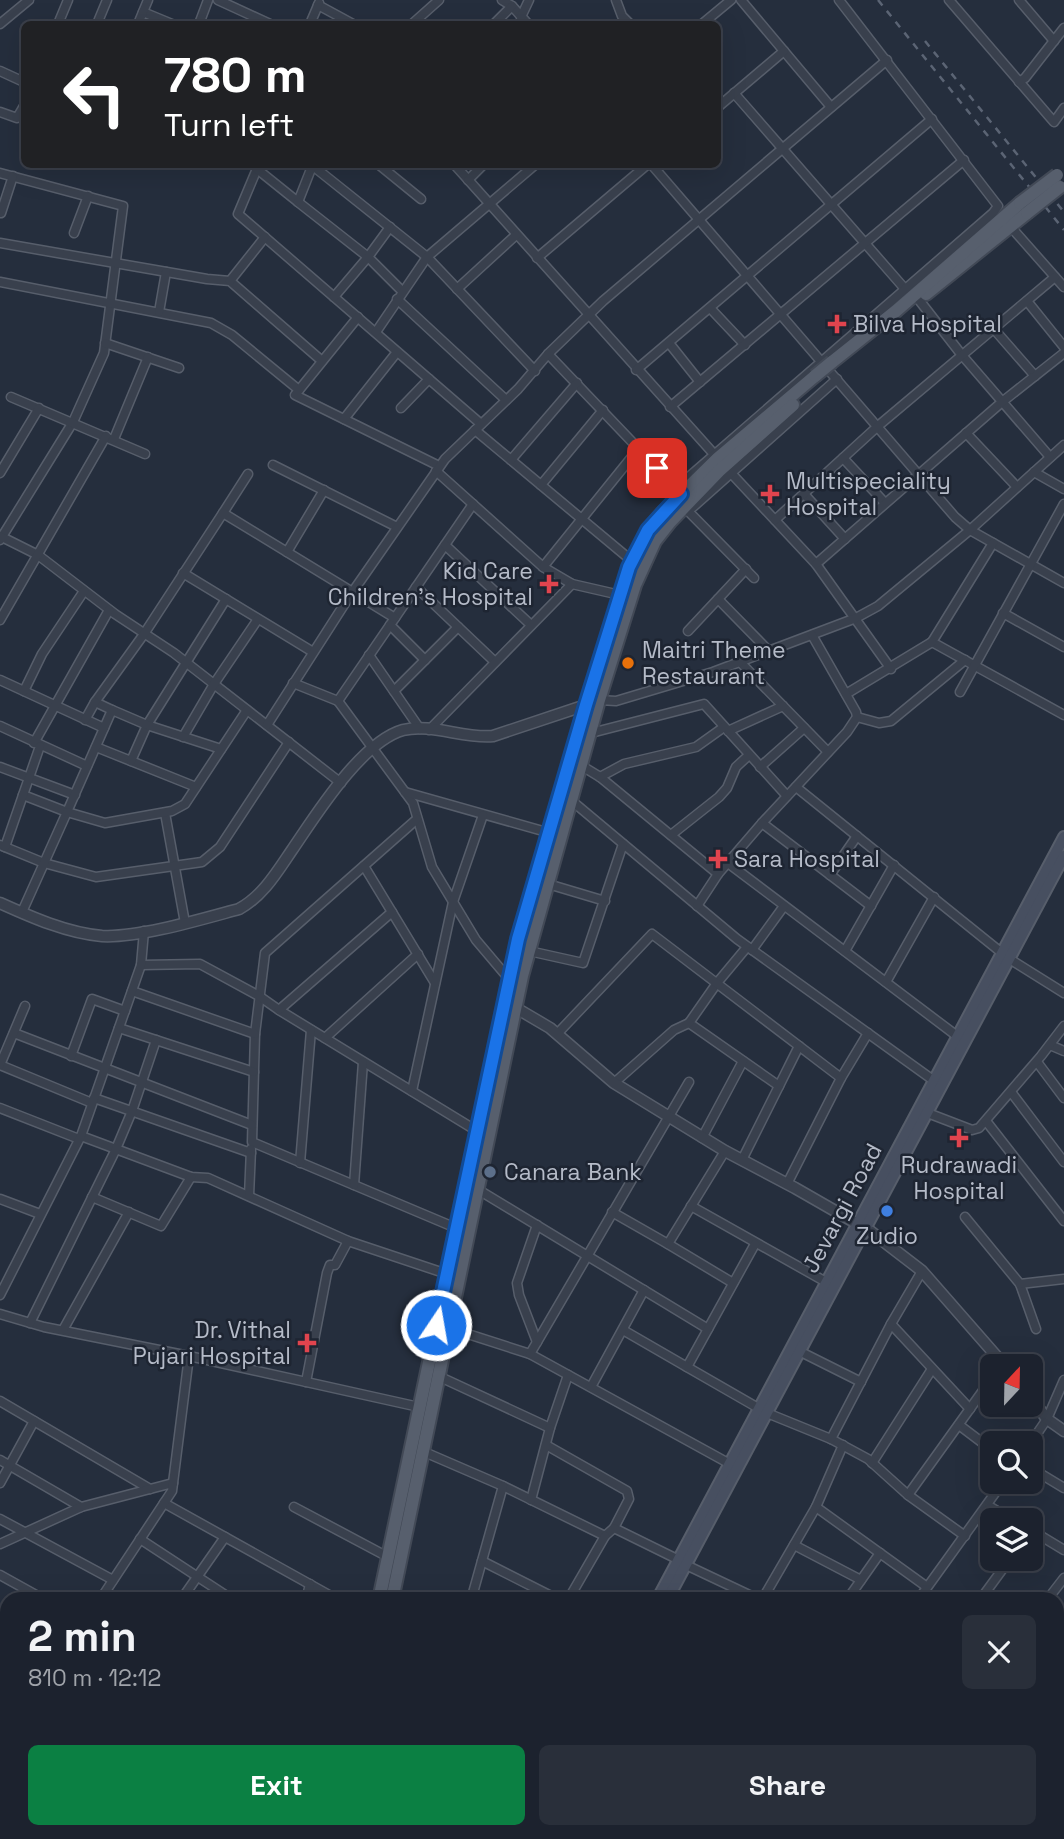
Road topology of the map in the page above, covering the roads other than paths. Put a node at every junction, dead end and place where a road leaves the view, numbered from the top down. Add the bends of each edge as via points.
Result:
1 (29, 0) edge
2 (68, 0) edge
3 (107, 0) edge
4 (148, 0) edge
5 (208, 0) edge
6 (218, 0) edge
7 (439, 0) edge
8 (502, 0) edge
9 (529, 0) edge
10 (616, 0) edge
11 (731, 0) edge
12 (741, 0) edge
13 (839, 0) edge
14 (949, 0) edge
15 (1019, 0) edge
16 (319, 2) edge
17 (512, 6) junction
18 (0, 12) edge
19 (15, 12) junction
20 (143, 12) junction
21 (522, 17) junction
22 (59, 21) edge
23 (98, 21) edge
24 (139, 21) edge
25 (165, 21) edge
26 (200, 21) edge
27 (256, 21) edge
28 (311, 21) edge
29 (348, 21) edge
30 (415, 21) edge
31 (497, 21) edge
32 (525, 21) edge
33 (627, 21) edge
34 (706, 21) edge
35 (0, 24) edge
36 (1064, 28) edge
37 (1054, 41) junction
38 (784, 51) junction
39 (887, 60) junction
40 (0, 71) edge
41 (21, 81) edge
42 (1019, 82) junction
43 (734, 93) junction
44 (721, 104) edge
45 (831, 107) junction
46 (1064, 108) edge
47 (21, 111) edge
48 (0, 112) edge
49 (932, 119) junction
50 (782, 148) junction
51 (964, 160) junction
52 (258, 168) edge
53 (259, 168) edge
54 (312, 168) edge
55 (317, 168) edge
56 (383, 168) edge
57 (458, 168) edge
58 (480, 168) edge
59 (531, 168) edge
60 (644, 168) edge
61 (653, 168) edge
62 (0, 173) edge
63 (13, 176) junction
64 (1061, 179) edge
65 (468, 180) junction
66 (88, 196) junction
67 (421, 199) dead end
68 (298, 202) junction
69 (488, 204) junction
70 (831, 206) junction
71 (1023, 208) junction
72 (1, 214) edge
73 (698, 219) junction
74 (390, 226) junction
75 (1010, 226) junction
76 (74, 233) dead end
77 (516, 235) junction
78 (265, 237) junction
79 (0, 243) edge
80 (867, 244) junction
81 (368, 257) junction
82 (427, 257) junction
83 (537, 258) junction
84 (116, 263) junction
85 (166, 272) junction
86 (748, 276) junction
87 (1055, 277) junction
88 (230, 281) junction
89 (0, 282) edge
90 (1064, 287) edge
91 (457, 289) junction
92 (905, 289) junction
93 (400, 295) junction
94 (334, 297) junction
95 (919, 300) junction
96 (1027, 301) junction
97 (110, 304) junction
98 (710, 308) junction
99 (159, 313) junction
100 (782, 315) junction
101 (588, 316) junction
102 (358, 317) junction
103 (993, 328) junction
104 (376, 332) junction
105 (669, 342) junction
106 (105, 343) junction
107 (745, 345) junction
108 (1064, 347) edge
109 (397, 352) junction
110 (1064, 353) edge
111 (548, 354) junction
112 (961, 354) junction
113 (148, 358) junction
114 (322, 361) junction
115 (179, 368) dead end
116 (832, 368) junction
117 (636, 370) junction
118 (535, 371) junction
119 (1035, 376) junction
120 (429, 379) junction
121 (818, 379) junction
122 (700, 382) junction
123 (577, 383) junction
124 (299, 390) junction
125 (11, 397) dead end
126 (506, 400) junction
127 (1002, 402) junction
128 (670, 407) junction
129 (40, 408) junction
130 (401, 408) dead end
131 (603, 410) junction
132 (344, 419) junction
133 (73, 422) junction
134 (878, 426) junction
135 (478, 427) junction
136 (966, 433) junction
137 (110, 437) junction
138 (1064, 444) edge
139 (639, 448) junction
140 (713, 453) junction
141 (145, 454) dead end
142 (1050, 457) junction
143 (843, 458) junction
144 (511, 460) junction
145 (273, 465) dead end
146 (438, 469) junction
147 (730, 472) junction
148 (1034, 472) junction
149 (0, 473) edge
150 (248, 474) dead end
151 (918, 474) junction
152 (541, 485) junction
153 (1017, 487) junction
154 (1064, 489) edge
155 (324, 490) junction
156 (678, 491) junction
157 (803, 494) junction
158 (885, 503) junction
159 (473, 504) junction
160 (1064, 504) edge
161 (686, 509) junction
162 (223, 513) junction
163 (581, 518) junction
164 (775, 520) junction
165 (397, 527) junction
166 (970, 530) junction
167 (0, 537) edge
168 (845, 539) junction
169 (993, 543) junction
170 (445, 545) junction
171 (286, 552) junction
172 (38, 555) junction
173 (632, 561) junction
174 (816, 564) junction
175 (1030, 564) junction
176 (543, 567) junction
177 (746, 569) junction
178 (183, 573) junction
179 (754, 578) dead end
180 (1064, 583) edge
181 (572, 584) junction
182 (416, 587) junction
183 (84, 591) junction
184 (352, 592) junction
185 (620, 594) junction
186 (226, 599) junction
187 (718, 599) junction
188 (109, 610) junction
189 (1003, 613) junction
190 (856, 618) junction
191 (258, 619) junction
192 (0, 620) edge
193 (392, 622) junction
194 (531, 625) junction
195 (458, 627) junction
196 (688, 631) dead end
197 (144, 634) junction
198 (812, 635) junction
199 (932, 642) junction
200 (1064, 647) edge
201 (768, 651) junction
202 (313, 652) junction
203 (369, 655) junction
204 (425, 660) junction
205 (965, 660) junction
206 (186, 662) junction
207 (495, 662) junction
208 (740, 662) junction
209 (975, 665) junction
210 (891, 669) junction
211 (0, 680) edge
212 (293, 683) junction
213 (214, 684) junction
214 (24, 691) junction
215 (394, 691) junction
216 (960, 692) dead end
217 (846, 694) junction
218 (338, 701) junction
219 (599, 701) junction
220 (95, 702) junction
221 (55, 705) junction
222 (586, 705) junction
223 (783, 706) junction
224 (112, 710) junction
225 (247, 710) junction
226 (1064, 715) edge
227 (857, 717) junction
228 (85, 720) junction
229 (146, 724) junction
230 (267, 725) junction
231 (0, 726) edge
232 (104, 727) junction
233 (804, 727) junction
234 (726, 729) junction
235 (424, 730) junction
236 (591, 733) junction
237 (183, 737) junction
238 (289, 742) junction
239 (37, 745) junction
240 (96, 747) junction
241 (372, 747) junction
242 (221, 750) junction
243 (828, 752) junction
244 (749, 755) junction
245 (131, 761) junction
246 (87, 766) junction
247 (582, 766) junction
248 (0, 767) edge
249 (760, 767) junction
250 (600, 777) junction
251 (29, 778) junction
252 (341, 783) junction
253 (196, 787) junction
254 (796, 787) junction
255 (405, 792) junction
256 (75, 794) junction
257 (23, 795) junction
258 (787, 796) junction
259 (572, 801) junction
260 (67, 812) junction
261 (165, 813) junction
262 (483, 814) junction
263 (417, 818) junction
264 (762, 823) junction
265 (550, 834) junction
266 (671, 835) junction
267 (857, 836) junction
268 (1064, 837) edge
269 (623, 844) junction
270 (3, 846) edge
271 (1064, 856) edge
272 (44, 863) junction
273 (728, 863) junction
274 (894, 865) junction
275 (175, 866) junction
276 (364, 866) junction
277 (718, 874) junction
278 (830, 874) junction
279 (548, 884) junction
280 (934, 897) junction
281 (605, 901) junction
282 (453, 902) junction
283 (0, 903) edge
284 (784, 905) junction
285 (697, 906) junction
286 (871, 906) junction
287 (22, 912) junction
288 (392, 912) junction
289 (185, 922) junction
290 (144, 931) junction
291 (750, 948) junction
292 (529, 951) junction
293 (845, 951) junction
294 (418, 954) junction
295 (1005, 956) junction
296 (141, 965) junction
297 (509, 979) junction
298 (886, 982) junction
299 (435, 983) junction
300 (717, 983) junction
301 (132, 991) junction
302 (1064, 993) edge
303 (259, 996) junction
304 (510, 1005) junction
305 (25, 1006) dead end
306 (279, 1010) junction
307 (125, 1011) junction
308 (689, 1023) junction
309 (1064, 1026) edge
310 (119, 1028) junction
311 (311, 1030) junction
312 (14, 1033) junction
313 (868, 1033) junction
314 (255, 1034) junction
315 (557, 1034) junction
316 (957, 1036) junction
317 (325, 1038) junction
318 (156, 1040) junction
319 (1050, 1045) junction
320 (799, 1046) junction
321 (1064, 1051) edge
322 (71, 1056) junction
323 (363, 1062) junction
324 (743, 1062) junction
325 (1037, 1062) junction
326 (0, 1065) edge
327 (104, 1069) junction
328 (254, 1072) junction
329 (841, 1078) junction
330 (933, 1080) junction
331 (689, 1082) dead end
332 (614, 1083) junction
333 (142, 1084) junction
334 (779, 1086) junction
335 (412, 1091) junction
336 (1011, 1092) junction
337 (1064, 1098) edge
338 (93, 1100) junction
339 (0, 1108) edge
340 (132, 1111) junction
341 (923, 1111) junction
342 (670, 1118) junction
343 (986, 1121) junction
344 (252, 1125) junction
345 (477, 1131) junction
346 (80, 1137) junction
347 (702, 1138) junction
348 (252, 1142) junction
349 (116, 1149) junction
350 (725, 1152) junction
351 (251, 1153) junction
352 (742, 1160) junction
353 (1064, 1162) edge
354 (300, 1163) junction
355 (191, 1177) junction
356 (787, 1184) junction
357 (354, 1185) junction
358 (477, 1189) junction
359 (249, 1196) junction
360 (92, 1197) junction
361 (0, 1199) edge
362 (691, 1206) junction
363 (129, 1212) junction
364 (612, 1212) junction
365 (40, 1214) junction
366 (965, 1217) dead end
367 (1064, 1221) edge
368 (537, 1225) junction
369 (862, 1226) junction
370 (456, 1228) junction
371 (348, 1241) junction
372 (668, 1244) junction
373 (755, 1244) junction
374 (587, 1255) junction
375 (0, 1271) edge
376 (922, 1271) junction
377 (447, 1274) junction
378 (10, 1275) junction
379 (1064, 1279) edge
380 (826, 1282) junction
381 (733, 1283) junction
382 (1020, 1284) junction
383 (644, 1290) junction
384 (0, 1295) edge
385 (0, 1314) edge
386 (30, 1323) junction
387 (891, 1324) junction
388 (442, 1326) junction
389 (708, 1329) junction
390 (1036, 1329) dead end
391 (63, 1330) junction
392 (623, 1330) junction
393 (537, 1342) junction
394 (799, 1351) junction
395 (530, 1354) junction
396 (994, 1354) edge
397 (189, 1356) junction
398 (687, 1367) junction
399 (932, 1368) junction
400 (568, 1375) junction
401 (438, 1376) junction
402 (1064, 1380) edge
403 (306, 1382) junction
404 (861, 1382) junction
405 (591, 1387) junction
406 (980, 1395) edge
407 (0, 1401) edge
408 (419, 1407) junction
409 (970, 1409) junction
410 (762, 1410) junction
411 (1043, 1414) edge
412 (1047, 1419) junction
413 (34, 1421) junction
414 (959, 1425) junction
415 (550, 1428) junction
416 (1039, 1431) edge
417 (1064, 1431) edge
418 (831, 1438) junction
419 (980, 1441) edge
420 (546, 1445) junction
421 (844, 1445) junction
422 (422, 1451) junction
423 (0, 1460) edge
424 (872, 1463) junction
425 (730, 1464) junction
426 (10, 1466) junction
427 (1043, 1475) edge
428 (0, 1483) edge
429 (173, 1483) junction
430 (503, 1486) junction
431 (1064, 1488) edge
432 (150, 1489) junction
433 (908, 1494) junction
434 (995, 1494) edge
435 (531, 1500) junction
436 (164, 1503) junction
437 (987, 1505) junction
438 (81, 1507) junction
439 (295, 1507) dead end
440 (816, 1507) junction
441 (992, 1508) edge
442 (0, 1519) edge
443 (614, 1528) junction
444 (25, 1532) junction
445 (605, 1536) junction
446 (965, 1536) junction
447 (225, 1537) junction
448 (1043, 1538) edge
449 (140, 1539) junction
450 (0, 1544) edge
451 (794, 1545) junction
452 (1064, 1550) edge
453 (880, 1553) junction
454 (388, 1557) junction
455 (482, 1560) junction
456 (682, 1562) junction
457 (1001, 1571) edge
458 (0, 1575) edge
459 (197, 1576) junction
460 (1064, 1578) edge
461 (113, 1580) junction
462 (861, 1580) junction
463 (310, 1584) junction
464 (927, 1587) junction
465 (31, 1592) edge
466 (105, 1592) edge
467 (186, 1592) edge
468 (221, 1592) edge
469 (308, 1592) edge
470 (324, 1592) edge
471 (381, 1592) edge
472 (393, 1592) edge
473 (473, 1592) edge
474 (544, 1592) edge
475 (573, 1592) edge
476 (662, 1592) edge
477 (670, 1592) edge
478 (744, 1592) edge
479 (766, 1592) edge
480 (853, 1592) edge
481 (924, 1592) edge
482 (986, 1592) edge
483 (1053, 1592) edge

1 - 19 street
2 - 22 street
3 - 23 street
4 - 20 street
5 - 26 street
6 - 27 street
7 - 30 street
8 - 17 street
9 - 21 street
10 - 33 street
11 - 34 street
12 - 38 street
13 - 39 street
14 - 42 street
15 - 37 street
16 - 28 street
16 - 29 street
17 - 21 street
17 - 31 street
18 - 19 street
19 - 35 street
20 - 24 street
20 - 25 street
21 - 32 street
36 - 37 street
37 - 42 street
38 - 43 street
38 - 45 street
39 - 45 street
39 - 49 street
40 - 41 street
42 - 46 street via 1054,122
43 - 44 street
43 - 50 street
45 - 50 street
47 - 48 street via 17,118
49 - 51 street
49 - 70 street
50 - 70 street
50 - 73 street
51 - 80 street
51 - 92 street via 996,202 997,210
52 - 78 street via 238,214
53 - 68 street
54 - 68 street
55 - 74 street
56 - 67 street
57 - 65 street
58 - 65 street
59 - 69 street
60 - 83 street
61 - 73 street
62 - 63 street
63 - 66 street
63 - 72 street
64 - 71 main road, bridge
65 - 69 street
66 - 76 street
66 - 84 street via 122,206
68 - 81 street
69 - 77 street
69 - 82 street
70 - 80 street
70 - 86 street
71 - 75 main road
71 - 116 main road
73 - 86 street
73 - 101 street
74 - 81 street
74 - 82 street
75 - 87 street
75 - 95 main road
77 - 83 street
77 - 91 street
78 - 88 street
78 - 94 street
79 - 84 street
80 - 92 street
80 - 100 street
81 - 93 street
81 - 94 street
82 - 91 street
82 - 93 street
83 - 101 street
84 - 85 street
84 - 97 street
85 - 88 street
85 - 99 street
86 - 98 street
86 - 100 street
87 - 90 street
87 - 96 street
88 - 114 street
89 - 97 street
91 - 118 street
92 - 116 street
93 - 104 street
93 - 126 street
94 - 102 street
95 - 112 street
95 - 116 main road
96 - 103 street
96 - 108 street
97 - 99 street
97 - 106 street
98 - 105 street
98 - 107 street
99 - 124 street via 226,330
100 - 107 street
100 - 116 street
101 - 111 street
101 - 117 street
102 - 104 street
102 - 114 street
103 - 112 street
103 - 119 street
104 - 109 street
105 - 117 street
105 - 122 street
106 - 113 street
106 - 133 street
107 - 122 street
109 - 120 street
109 - 132 street
110 - 119 street
111 - 118 street
111 - 123 street
112 - 127 street
112 - 134 street
113 - 115 street
113 - 137 street
114 - 124 street
116 - 121 main road
116 - 134 street
116 - 140 street
116 - 147 street
117 - 128 street
118 - 126 street
119 - 127 street
120 - 130 street
120 - 135 street
121 - 156 main road
121 - 161 main road via 719,471
122 - 128 street
123 - 131 street
123 - 144 street
124 - 132 street via 295,395
125 - 129 street
126 - 135 street
127 - 136 street
127 - 142 street
128 - 140 street
129 - 133 street
129 - 149 street
131 - 139 street
131 - 152 street
132 - 146 street
133 - 137 street
133 - 167 street
134 - 143 street
134 - 151 street
135 - 144 street
135 - 146 street
136 - 151 street
136 - 153 street
137 - 141 street
137 - 172 street
138 - 142 street
139 - 156 street
139 - 163 street
140 - 156 street
142 - 148 street
143 - 157 street
143 - 158 street
144 - 152 street
145 - 155 street
146 - 159 street
146 - 165 street
147 - 161 street
147 - 164 street
148 - 153 street
148 - 154 street
150 - 162 street
151 - 158 street
151 - 166 street
152 - 163 street
153 - 166 street
155 - 165 street
155 - 171 street
156 - 173 main road via 648,530
157 - 164 street
157 - 168 street
158 - 168 street
159 - 170 street
159 - 176 street
160 - 175 street
161 - 177 street
161 - 219 main road via 655,541 644,561
162 - 171 street
162 - 178 street
163 - 173 street
163 - 176 street
164 - 174 street
165 - 184 street
166 - 169 street
166 - 190 street via 878,606
167 - 172 street
168 - 174 street
169 - 175 street
169 - 199 street
170 - 182 street
170 - 194 street
171 - 184 street
172 - 183 street
172 - 192 street
173 - 185 main road
174 - 190 street
175 - 180 street
175 - 189 street
176 - 181 street
177 - 179 street
177 - 187 street
178 - 186 street
178 - 197 street
181 - 185 street
181 - 194 street
182 - 193 street
182 - 195 street
183 - 188 street
183 - 214 street via 42,654
184 - 193 street
184 - 202 street
185 - 222 main road
186 - 191 street
186 - 206 street
187 - 196 street
187 - 201 street
188 - 197 street
188 - 221 street
189 - 200 street
189 - 209 street
190 - 198 street
190 - 210 street
191 - 202 street
191 - 213 street
193 - 203 street
193 - 204 street
194 - 207 street
195 - 204 street
195 - 207 street
197 - 206 street
197 - 220 street
198 - 201 street
198 - 217 street
199 - 205 street
199 - 210 street
201 - 208 street
202 - 212 street
203 - 215 street
203 - 218 street
204 - 215 street
205 - 209 street
205 - 227 street via 891,722
206 - 213 street
206 - 229 street
207 - 235 street
208 - 219 street via 616,701
208 - 223 street
209 - 216 street
209 - 226 street
210 - 217 street
211 - 214 street
212 - 218 street
212 - 230 street
213 - 225 street
213 - 237 street
214 - 221 street
215 - 235 street
217 - 227 street
218 - 241 street
219 - 222 street
219 - 236 main road
220 - 224 street
220 - 228 street
221 - 228 street
221 - 239 street
222 - 235 street via 493,736
222 - 265 main road
223 - 233 street
223 - 234 street
224 - 229 street
224 - 232 street
225 - 230 street
225 - 242 street
227 - 243 street
228 - 232 street
229 - 237 street
229 - 245 street
230 - 238 street
231 - 239 street
232 - 240 street
233 - 243 street
233 - 249 street
234 - 236 street via 704,704
234 - 244 street
234 - 250 street via 696,747 619,766
235 - 241 street via 405,730
236 - 247 main road
237 - 242 street
238 - 252 street
238 - 275 street via 220,847 202,862
239 - 246 street
239 - 251 street
240 - 245 street
240 - 246 street
241 - 252 street
241 - 255 street
242 - 253 street
243 - 254 street
244 - 249 street
244 - 266 street via 736,767 719,797
245 - 253 street
246 - 256 street
247 - 250 street
247 - 259 main road
248 - 251 street
249 - 258 street
250 - 266 street
251 - 256 street
251 - 257 street
252 - 289 street via 260,894 239,909
253 - 261 street via 185,804
254 - 258 street
254 - 267 street
255 - 262 street
255 - 263 street
256 - 260 street
257 - 260 street
257 - 270 street
258 - 264 street
259 - 269 street
259 - 279 main road
260 - 261 street via 105,823
260 - 272 street
261 - 275 street
262 - 265 street
262 - 282 street
263 - 276 street
263 - 282 street via 432,867
264 - 273 street
264 - 278 street
265 - 297 main road
266 - 277 street
267 - 274 street
267 - 278 street
268 - 295 main road, Jevargi Road
269 - 281 street
269 - 285 street
270 - 272 street
271 - 295 main road
272 - 275 street via 96,877
272 - 287 street
273 - 277 street
273 - 284 street
274 - 280 street
274 - 286 street
275 - 289 street
276 - 288 street
276 - 303 street via 265,953
277 - 285 street
278 - 286 street
279 - 281 street
279 - 292 main road
280 - 295 street
280 - 298 street
281 - 292 street via 583,963
282 - 297 street via 476,940
282 - 299 street
283 - 287 street
284 - 291 street
284 - 293 street
285 - 291 street
286 - 293 street
287 - 290 street via 101,936
288 - 294 street
288 - 306 street
289 - 290 street
290 - 296 street
291 - 300 street
291 - 313 street
292 - 304 main road
293 - 298 street
294 - 299 street
294 - 317 street
295 - 302 street
295 - 316 main road, Jevargi Road
295 - 341 main road
296 - 301 street
296 - 303 street via 200,964
297 - 304 main road
298 - 316 street
299 - 335 street
300 - 308 street
300 - 315 street via 652,934
300 - 320 street
301 - 307 street
301 - 314 street
303 - 306 street
303 - 314 street
304 - 315 street
304 - 345 main road
304 - 358 main road
305 - 312 street
306 - 311 street
307 - 310 street
307 - 322 street via 92,999
308 - 324 street
308 - 332 street via 674,1030
309 - 319 street
310 - 318 street
310 - 327 street
311 - 317 street
311 - 354 street
312 - 322 street
312 - 326 street
313 - 329 street
313 - 330 street
314 - 328 street
315 - 332 street
316 - 330 main road, Jevargi Road
317 - 323 street
318 - 328 street
318 - 333 street
319 - 321 street
319 - 325 street
320 - 329 street
320 - 334 street
322 - 327 street
323 - 335 street
323 - 357 street
324 - 334 street
324 - 347 street
325 - 336 street
325 - 337 street
326 - 338 street
327 - 333 street
327 - 338 street
328 - 344 street
329 - 356 street
330 - 341 main road, Jevargi Road
331 - 342 street
332 - 342 street
333 - 340 street
333 - 344 street
334 - 352 street
335 - 345 street
336 - 343 street
336 - 353 street
338 - 340 street
338 - 346 street
339 - 346 street
340 - 349 street
340 - 351 street
341 - 343 street via 972,1130
341 - 369 main road, Jevargi Road
342 - 347 street
342 - 364 street
343 - 367 street
344 - 348 street
345 - 370 main road
346 - 349 street
346 - 365 street
347 - 350 street
348 - 351 street
348 - 354 street
349 - 355 street
349 - 360 street
350 - 352 street
350 - 362 street
351 - 359 street
352 - 356 street
354 - 357 street
355 - 359 street via 208,1178
355 - 363 street via 162,1226
356 - 369 street
357 - 370 street
358 - 368 street
358 - 388 main road
359 - 371 street
360 - 363 street
360 - 386 street
361 - 365 street
362 - 372 street
362 - 373 street
363 - 391 street
364 - 372 street
364 - 374 street
365 - 378 street
366 - 382 street
368 - 374 street
368 - 393 street via 517,1283
369 - 376 street
369 - 380 main road, Jevargi Road
369 - 394 main road
370 - 377 main road
371 - 377 street
371 - 403 street via 327,1273
372 - 381 street
373 - 380 street
373 - 381 street
374 - 383 street
374 - 393 street
375 - 378 street
376 - 387 street
376 - 396 street
377 - 388 main road
378 - 384 street
379 - 382 street
380 - 410 main road, Jevargi Road
381 - 389 street
382 - 390 street
383 - 389 street
383 - 392 street
385 - 386 street
386 - 391 street
387 - 399 street
387 - 404 street
388 - 395 street
388 - 401 main road
388 - 408 main road
389 - 398 street
391 - 397 street
392 - 398 street
392 - 405 street
393 - 395 street
394 - 404 street
394 - 410 main road
395 - 400 street
397 - 403 street
397 - 429 street
398 - 410 street
399 - 409 street
399 - 424 street
400 - 405 street
400 - 415 street
401 - 415 street
401 - 422 main road
402 - 412 street
403 - 408 street
404 - 418 street
405 - 425 street
406 - 409 street
407 - 413 street
408 - 454 main road
409 - 414 street
410 - 418 street
410 - 425 main road, Jevargi Road
410 - 456 main road
411 - 412 street
412 - 416 street
412 - 417 street
413 - 426 street
413 - 432 street
414 - 419 street
414 - 433 street
415 - 420 street
418 - 421 street
420 - 435 street
420 - 443 street via 627,1491 629,1499
421 - 424 street
421 - 440 street
422 - 430 street
422 - 472 main road
423 - 426 street
424 - 433 street
425 - 456 main road, Jevargi Road
426 - 428 street
426 - 438 street
427 - 431 street
429 - 432 street
429 - 436 street
430 - 435 street
430 - 455 street
432 - 438 street
433 - 446 street
434 - 437 street
435 - 445 street
436 - 447 street
436 - 449 street
437 - 441 street
437 - 446 street
438 - 444 street
439 - 454 street
440 - 451 street
440 - 453 street
442 - 444 street
443 - 445 street
443 - 456 street
444 - 450 street
444 - 461 street
445 - 475 street
446 - 464 street
447 - 459 street
447 - 463 street
448 - 452 street
449 - 459 street
449 - 461 street
451 - 462 street
451 - 479 street
453 - 462 street
453 - 464 street
454 - 471 main road
455 - 473 street
455 - 474 street
456 - 476 main road, Jevargi Road
456 - 477 main road
456 - 478 street
457 - 482 street
458 - 465 street
459 - 467 street
459 - 468 street
460 - 483 street
461 - 466 street
462 - 480 street
463 - 469 street
463 - 470 street
464 - 481 street

